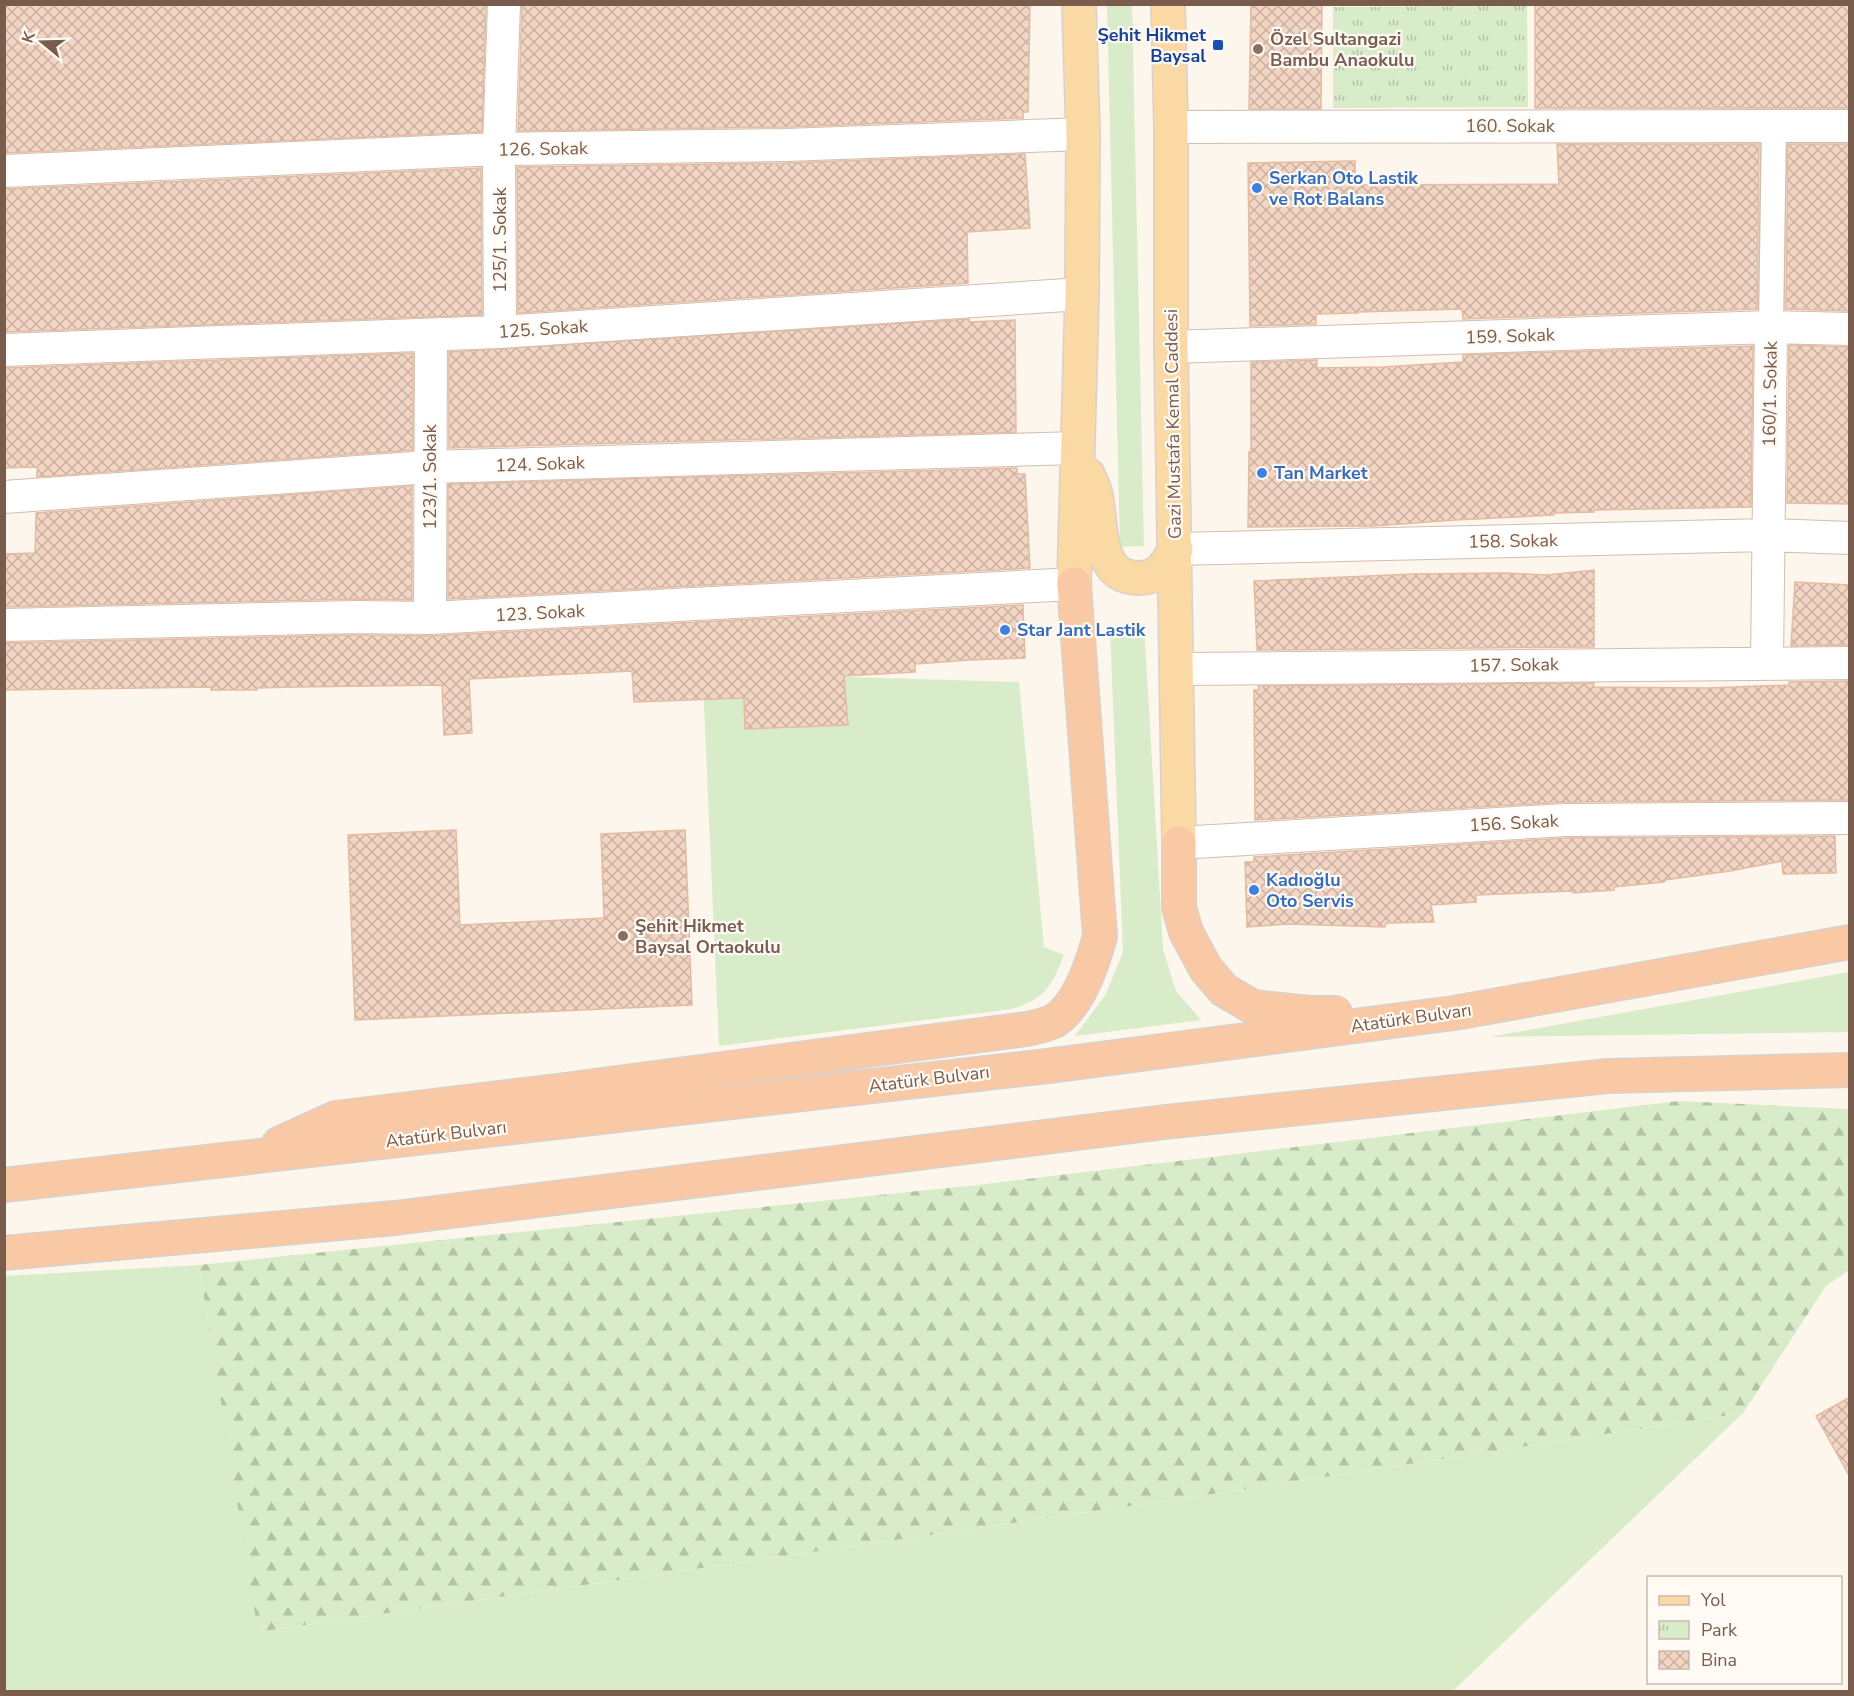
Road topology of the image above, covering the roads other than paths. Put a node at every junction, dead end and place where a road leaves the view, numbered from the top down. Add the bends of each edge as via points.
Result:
1 (504, 4) edge
2 (1079, 4) edge
3 (1168, 4) edge
4 (1774, 125) junction
5 (1850, 126) edge
6 (1172, 127) junction
7 (1083, 134) junction
8 (499, 149) junction
9 (4, 171) edge
10 (1082, 294) junction
11 (1772, 327) junction
12 (1850, 329) edge
13 (500, 332) junction
14 (431, 335) junction
15 (1171, 347) junction
16 (4, 350) edge
17 (1077, 448) junction
18 (429, 467) junction
19 (4, 496) edge
20 (1768, 535) junction
21 (1850, 538) edge
22 (1176, 549) junction
23 (1074, 585) junction
24 (430, 618) junction
25 (4, 625) edge
26 (1767, 663) junction
27 (1850, 663) edge
28 (1178, 669) junction
29 (1850, 818) edge
30 (1179, 843) junction
31 (1850, 942) edge
32 (1454, 1013) junction
33 (1850, 1070) edge
34 (250, 1156) junction
35 (4, 1185) edge
36 (4, 1253) edge

1 - 8 street, 125/1. Sokak
2 - 7 main road
3 - 6 main road, Gazi Mustafa Kemal Caddesi
4 - 5 street, 160. Sokak
4 - 6 street, 160. Sokak
4 - 11 street, 160/1. Sokak
6 - 15 main road, Gazi Mustafa Kemal Caddesi
7 - 8 street, 126. Sokak via 786,145
7 - 10 main road
8 - 9 street, 126. Sokak
8 - 13 street, 125/1. Sokak
10 - 13 street, 125. Sokak
10 - 17 main road
11 - 12 street, 159. Sokak
11 - 15 street, 159. Sokak
11 - 20 street, 160/1. Sokak
13 - 14 street, 125. Sokak
14 - 16 street, 125. Sokak
14 - 18 street, 123/1. Sokak
15 - 22 main road, Gazi Mustafa Kemal Caddesi
17 - 18 street, 124. Sokak
17 - 22 main road via 1096,494 1102,547 1112,567 1129,578 1147,579 1162,571
17 - 23 main road
18 - 19 street, 124. Sokak
18 - 24 street, 123/1. Sokak
20 - 21 street, 158. Sokak
20 - 22 street, 158. Sokak
20 - 26 street, 160/1. Sokak
22 - 28 main road, Gazi Mustafa Kemal Caddesi
23 - 24 street, 123. Sokak
23 - 34 highway via 1100,936 1090,970 1072,1002 1054,1020 1027,1029 336,1118
24 - 25 street, 123. Sokak
26 - 27 street, 157. Sokak
26 - 28 street, 157. Sokak
28 - 30 main road, Gazi Mustafa Kemal Caddesi
29 - 30 street, 156. Sokak via 1566,820
30 - 32 highway via 1179,907 1186,932 1206,969 1224,990 1253,1007 1310,1013
31 - 32 highway, Atatürk Bulvarı
32 - 34 highway, Atatürk Bulvarı via 1024,1068
33 - 36 highway via 1608,1076 1165,1122 395,1218
34 - 35 highway, Atatürk Bulvarı

